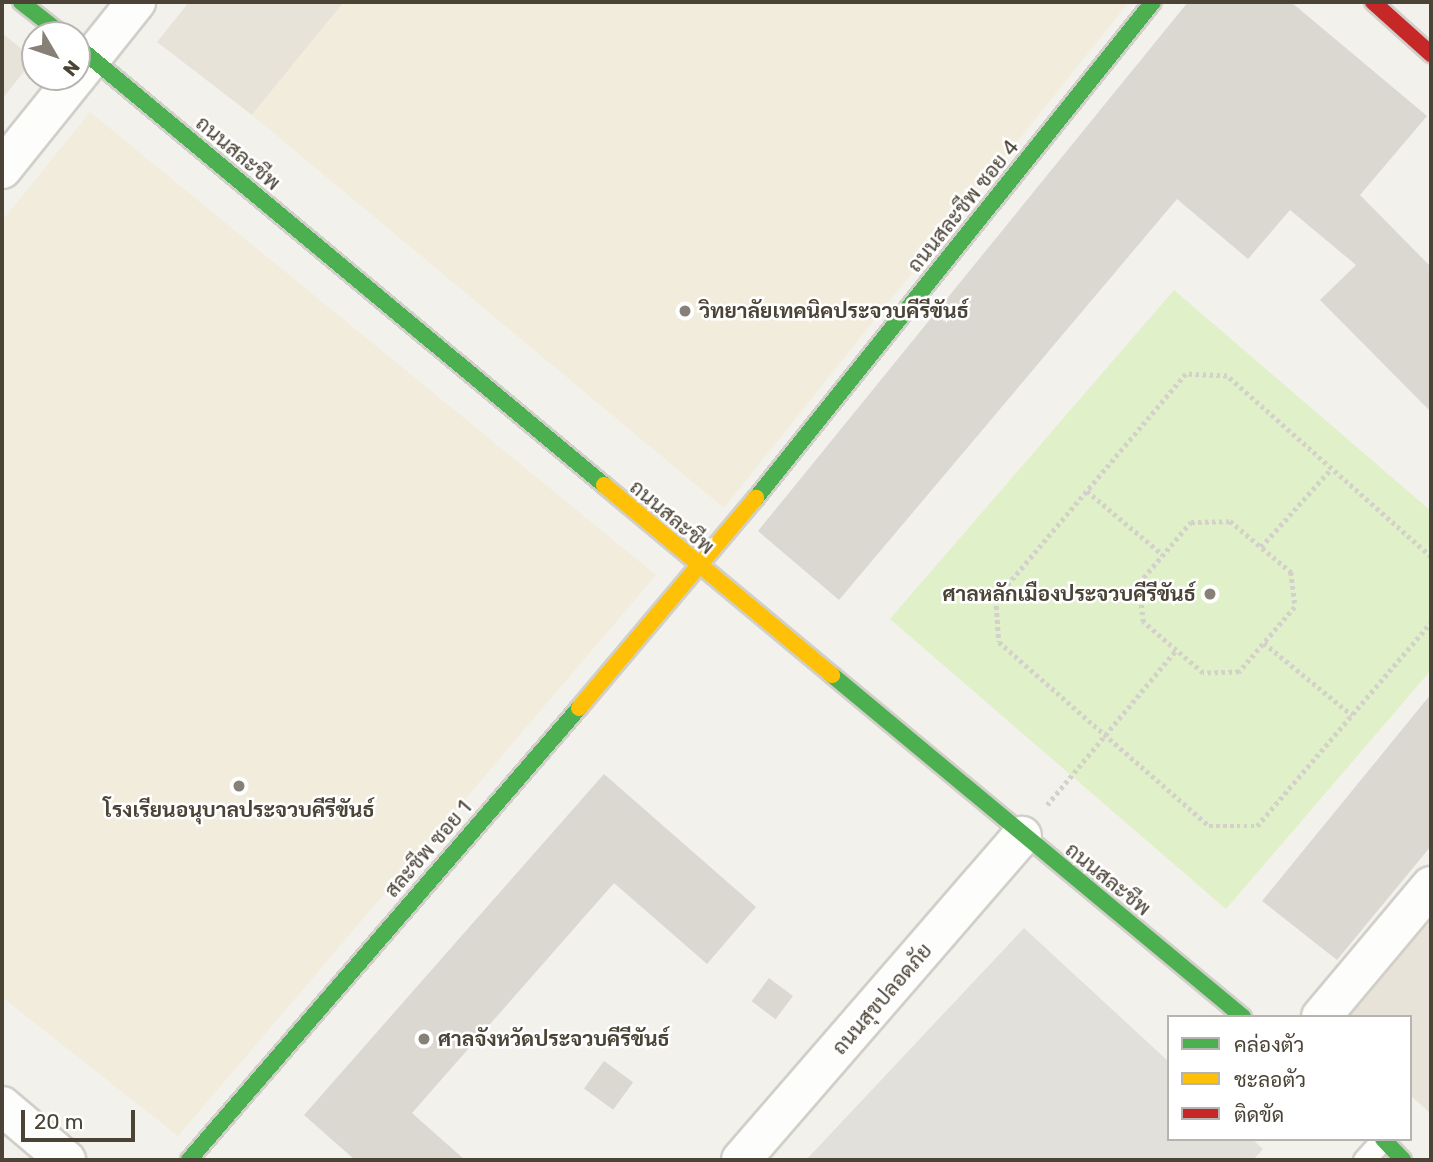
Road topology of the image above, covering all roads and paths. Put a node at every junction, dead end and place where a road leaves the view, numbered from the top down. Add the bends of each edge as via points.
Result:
1 (21, 2) edge
2 (136, 2) edge
3 (1153, 2) edge
4 (1373, 2) edge
5 (40, 21) edge
6 (91, 45) edge
7 (1431, 54) edge
8 (91, 69) edge
9 (55, 91) edge
10 (2, 169) edge
11 (1330, 470) junction
12 (1087, 491) junction
13 (1261, 547) junction
14 (1163, 555) junction
15 (1431, 557) edge
16 (700, 568) junction
17 (1431, 622) edge
18 (1264, 643) junction
19 (1176, 650) junction
20 (1352, 715) junction
21 (1104, 734) junction
22 (1023, 836) junction
23 (1431, 886) edge
24 (1241, 1015) edge
25 (1323, 1015) edge
26 (2, 1106) edge
27 (1381, 1141) edge
28 (1385, 1141) edge
29 (66, 1160) edge
30 (189, 1160) edge
31 (741, 1160) edge
32 (1364, 1160) edge
33 (1403, 1160) edge

1 - 5 street, ถนนสละชีพ
2 - 6 street
3 - 16 street, ถนนสละชีพ ซอย 4
4 - 7 street
8 - 16 street, ถนนสละชีพ
9 - 10 street
11 - 12 path via 1227,376 1186,374
11 - 13 path
11 - 15 path
12 - 14 path
12 - 21 path via 996,599 996,610 999,642
13 - 14 path via 1230,520 1191,522
13 - 18 path via 1291,572 1295,607
14 - 19 path via 1139,583 1143,622
16 - 22 street, ถนนสละชีพ
16 - 30 street, สละชีพ ซอย 1
17 - 20 path
18 - 19 path via 1239,672 1203,673
18 - 20 path
19 - 21 path
20 - 21 path via 1257,826 1209,826
21 - 22 path
22 - 24 street, ถนนสละชีพ
22 - 31 street, ถนนสุขปลอดภัย
23 - 25 street
26 - 29 street
27 - 32 lane
28 - 33 street

